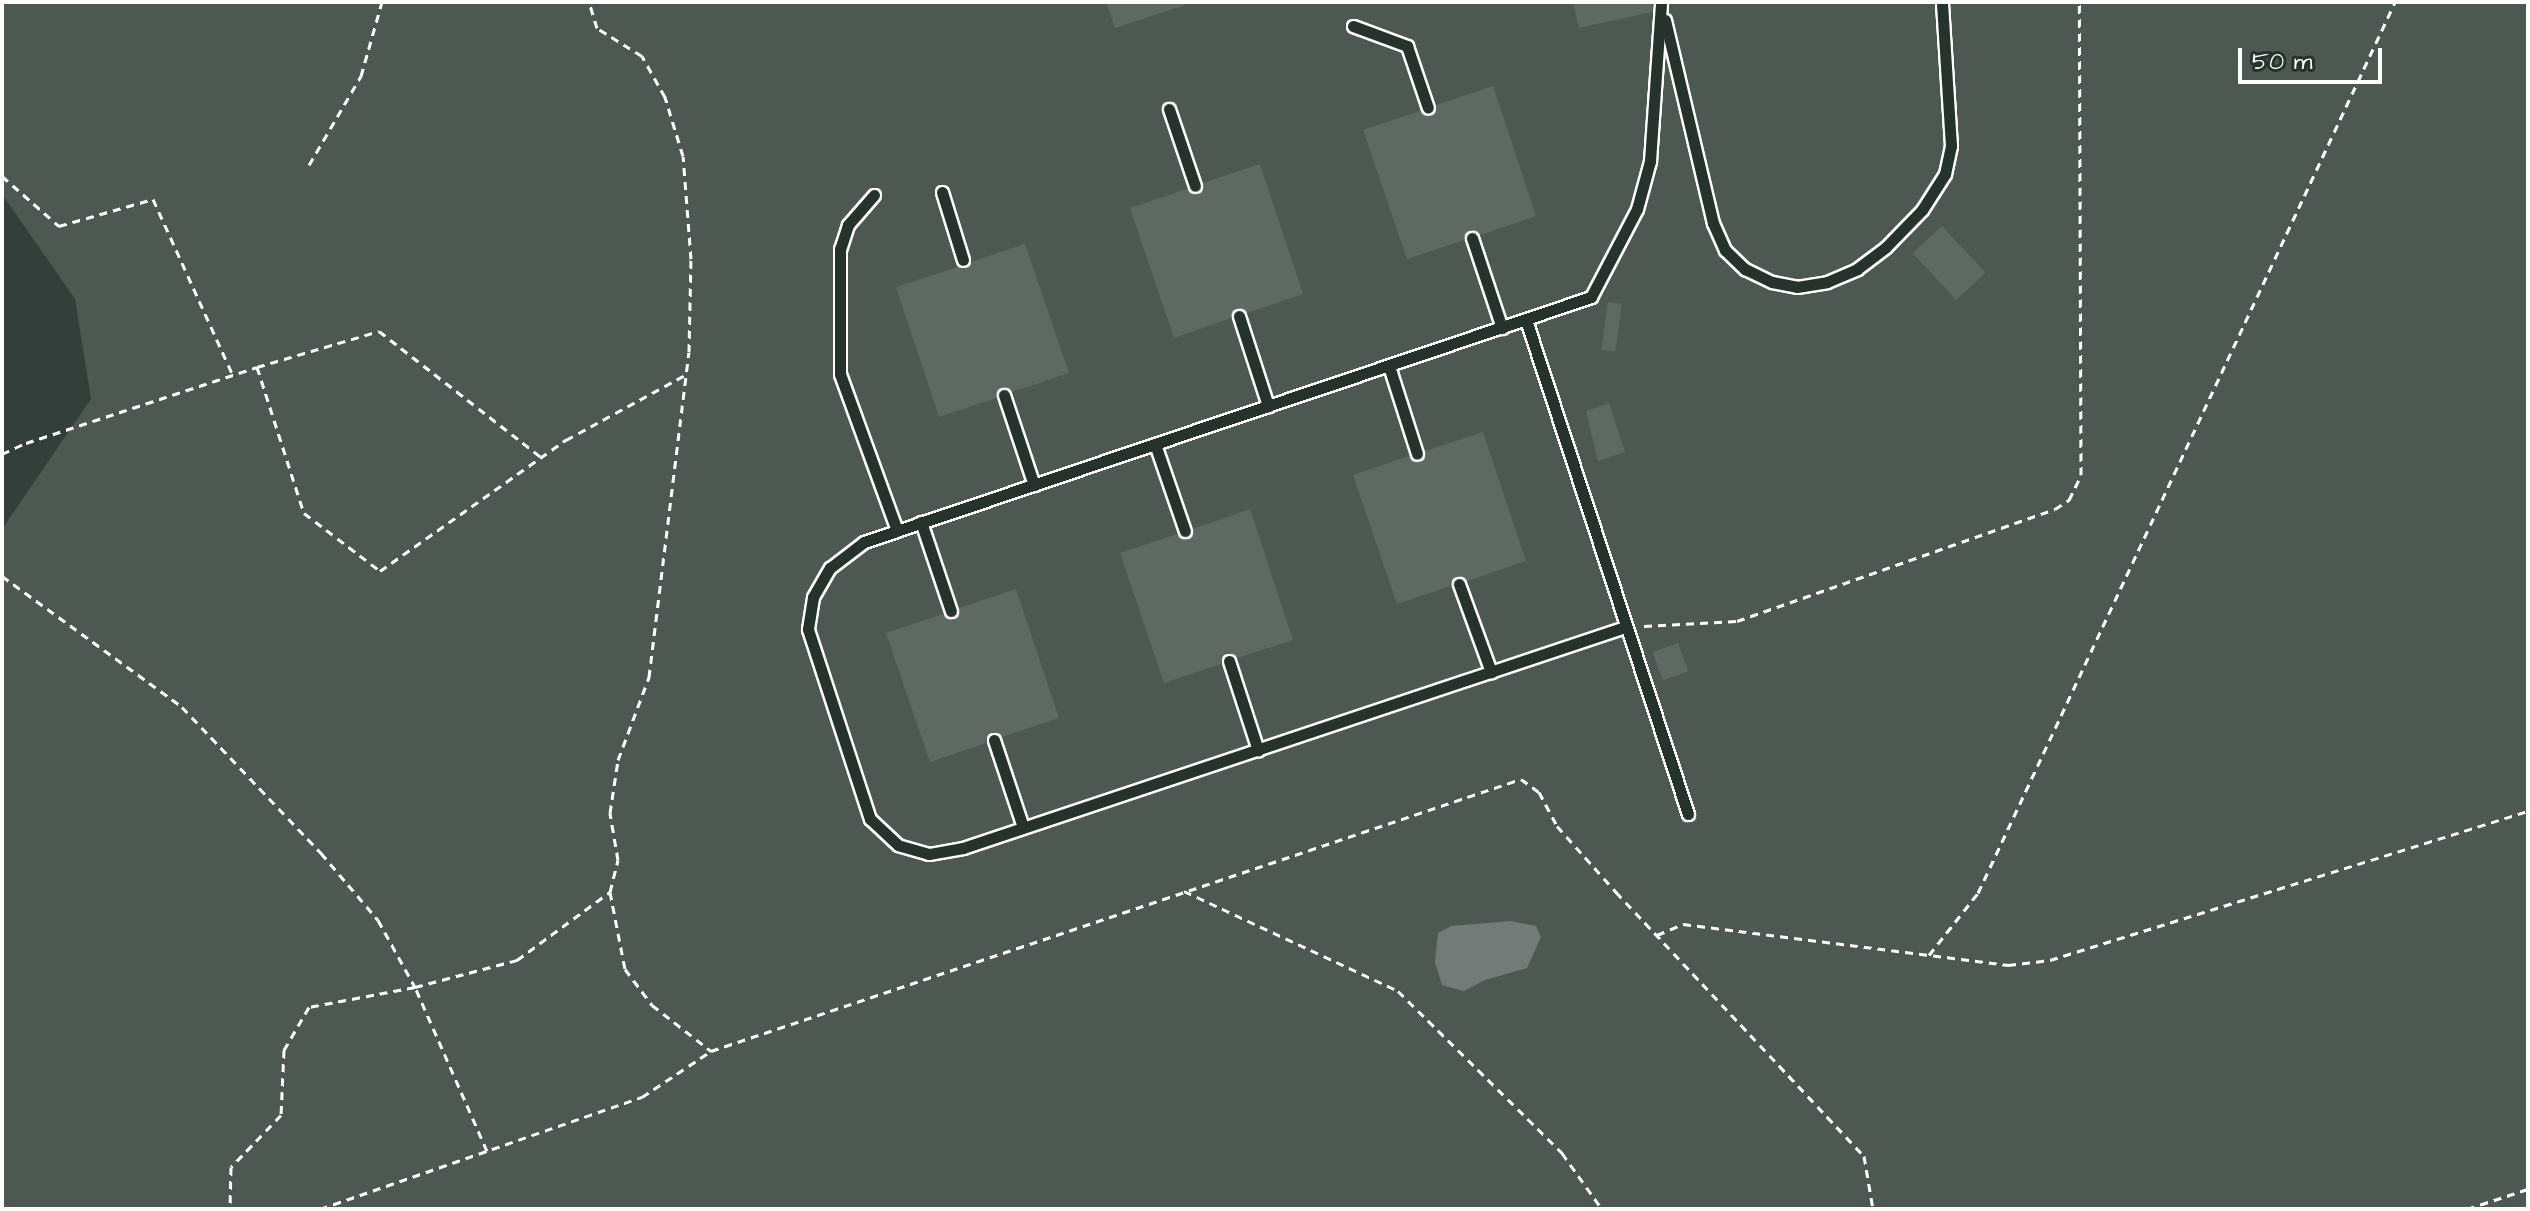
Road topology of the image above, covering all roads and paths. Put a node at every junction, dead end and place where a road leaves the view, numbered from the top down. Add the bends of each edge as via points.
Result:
1 (382, 2) edge
2 (589, 2) edge
3 (1942, 2) edge
4 (2079, 2) edge
5 (2395, 2) edge
6 (1661, 3) edge
7 (1353, 26) dead end
8 (1428, 108) dead end
9 (1169, 109) dead end
10 (309, 165) dead end
11 (2, 176) edge
12 (1195, 186) dead end
13 (942, 192) dead end
14 (874, 195) dead end
15 (1472, 238) dead end
16 (963, 260) dead end
17 (1239, 316) dead end
18 (1526, 320) junction
19 (1502, 328) junction
20 (1389, 366) junction
21 (257, 367) junction
22 (687, 374) junction
23 (233, 375) junction
24 (1004, 395) dead end
25 (1268, 406) junction
26 (1155, 444) junction
27 (2, 454) edge
28 (1417, 454) dead end
29 (541, 457) junction
30 (1034, 485) junction
31 (921, 522) junction
32 (897, 531) junction
33 (1185, 531) dead end
34 (2, 576) edge
35 (1459, 584) dead end
36 (951, 611) dead end
37 (1625, 627) junction
38 (1229, 661) dead end
39 (1491, 672) junction
40 (994, 740) dead end
41 (1258, 750) junction
42 (2528, 811) edge
43 (1688, 814) dead end
44 (1023, 827) junction
45 (1184, 891) junction
46 (610, 892) junction
47 (1657, 935) junction
48 (1929, 955) junction
49 (415, 987) junction
50 (711, 1051) junction
51 (487, 1151) junction
52 (2528, 1189) edge
53 (230, 1209) edge
54 (320, 1209) edge
55 (1602, 1209) edge
56 (1873, 1209) edge
57 (2467, 1209) edge

1 - 10 path via 361,76
2 - 22 path via 597,28 642,56 665,97 683,156 691,259
3 - 6 lane via 1951,146 1945,174 1922,210 1886,247 1857,269 1797,287 1745,269 1725,250 1713,223
4 - 37 path via 2081,475 2069,500 1737,621
5 - 48 path via 1978,893
6 - 18 lane via 1650,161 1637,209 1591,297
7 - 8 lane via 1407,46
9 - 12 lane
11 - 23 path via 59,226 153,199
13 - 16 lane
14 - 32 lane via 848,225 840,249 840,374
15 - 19 lane
17 - 25 lane
18 - 19 lane
18 - 37 lane
19 - 20 lane
20 - 25 lane
20 - 28 lane
21 - 23 path
21 - 29 path via 379,331
21 - 29 path via 304,513 380,571
22 - 29 path
22 - 46 path via 649,677 618,760 610,813 618,860
23 - 27 path
24 - 30 lane
25 - 26 lane
26 - 30 lane
26 - 33 lane
30 - 31 lane
31 - 32 lane
31 - 36 lane
32 - 44 lane via 864,542 830,568 813,597 808,629 870,819 898,845 929,854
34 - 49 path via 182,707 378,920
35 - 39 lane
37 - 39 lane
37 - 43 lane
38 - 41 lane
39 - 41 lane
40 - 44 lane
41 - 44 lane
42 - 48 path via 2050,960 2008,965
45 - 47 path via 1521,779 1539,792 1557,826
45 - 50 path
45 - 55 path via 1398,991 1562,1153
46 - 49 path via 517,960
46 - 50 path via 625,969 652,1005
47 - 48 path via 1683,924
47 - 56 path via 1864,1156
49 - 51 path
49 - 53 path via 309,1007 284,1050 281,1115 231,1167
50 - 51 path via 642,1097
51 - 54 path
52 - 57 path

